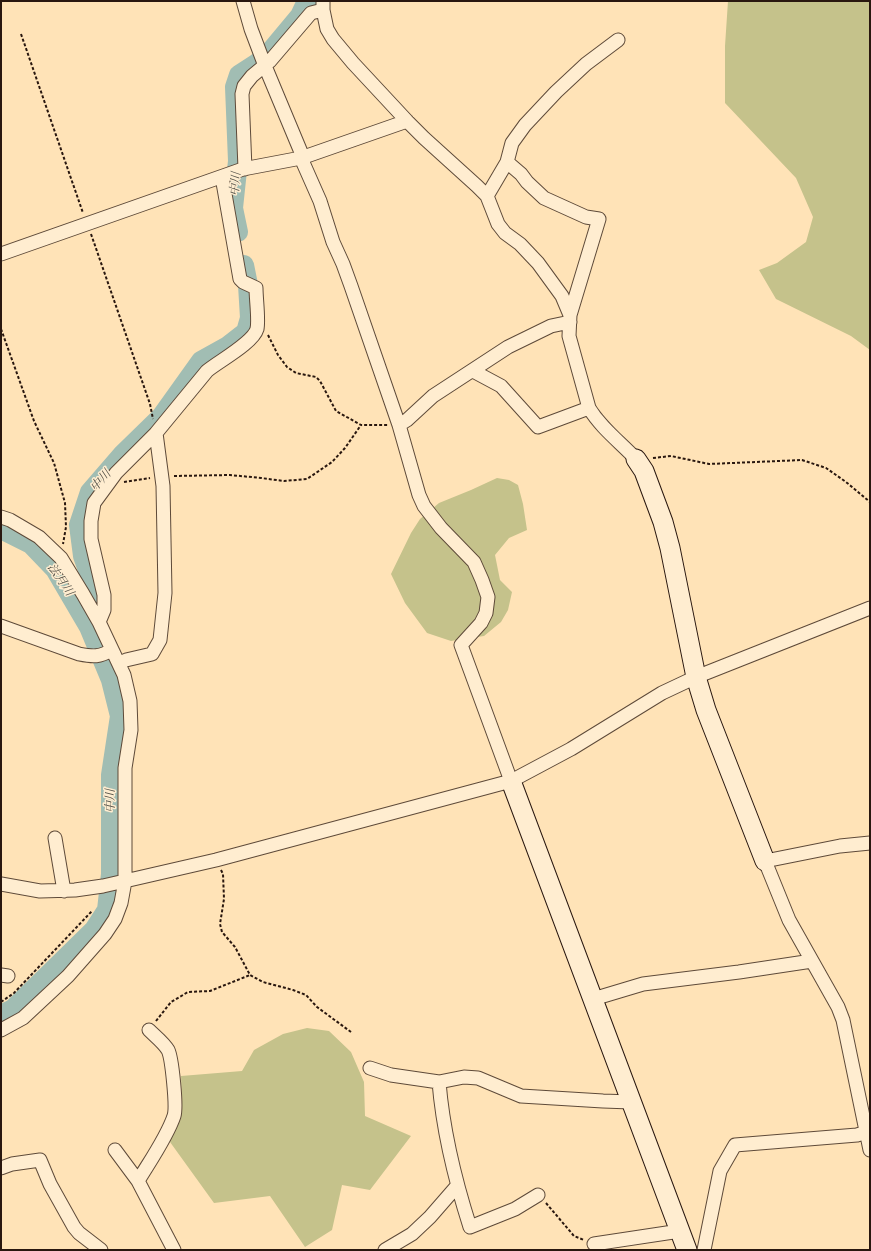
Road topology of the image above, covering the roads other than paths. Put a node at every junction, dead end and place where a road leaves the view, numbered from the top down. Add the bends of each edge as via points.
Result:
1 (243, 1) edge
2 (323, 5) edge
3 (618, 40) dead end
4 (265, 66) junction
5 (407, 121) junction
6 (302, 158) junction
7 (506, 162) junction
8 (235, 172) junction
9 (487, 196) junction
10 (1, 254) edge
11 (570, 318) junction
12 (473, 371) junction
13 (589, 408) junction
14 (399, 425) junction
15 (156, 432) junction
16 (636, 459) joint
17 (1, 517) edge
18 (870, 608) edge
19 (100, 624) junction
20 (1, 626) edge
21 (105, 653) junction
22 (126, 660) junction
23 (696, 677) junction
24 (130, 709) junction
25 (511, 781) junction
26 (56, 838) dead end
27 (870, 843) edge
28 (765, 860) junction
29 (122, 881) junction
30 (1, 884) edge
31 (64, 891) junction
32 (812, 961) junction
33 (592, 1000) junction
34 (1, 1030) edge
35 (149, 1030) road end
36 (370, 1068) dead end
37 (439, 1082) junction
38 (865, 1097) edge
39 (631, 1102) junction
40 (868, 1132) edge
41 (115, 1150) dead end
42 (870, 1150) edge
43 (1, 1168) edge
44 (138, 1181) junction
45 (457, 1186) junction
46 (538, 1195) road end
47 (680, 1231) junction
48 (594, 1244) road end
49 (101, 1250) edge
50 (174, 1250) edge
51 (385, 1250) edge
52 (687, 1250) edge
53 (704, 1250) edge

1 - 4 street
2 - 4 street via 311,13
2 - 5 street via 327,29 333,40
3 - 7 street via 586,64 525,125 512,143
4 - 6 street
4 - 8 street via 244,86
5 - 6 street
5 - 9 street
6 - 8 street
6 - 14 street via 320,201
7 - 9 street
7 - 11 street via 544,198 586,218 599,219
8 - 10 street
8 - 15 street via 240,279 256,288 255,334 249,342 207,371
9 - 11 street via 498,224 538,263 562,296
11 - 12 street via 508,347
11 - 13 street via 569,336
12 - 13 street via 501,386 538,427
12 - 14 street via 433,396
13 - 16 street via 606,430
14 - 25 street via 424,506 474,562 488,597 486,613 461,645
15 - 19 street via 116,473 94,503 91,539 104,595 104,610
15 - 22 street via 163,486 165,593 160,640 152,654
16 - 23 street via 644,471 663,522
17 - 19 street via 39,537 61,558
18 - 23 street
19 - 21 street
19 - 22 street via 111,632 122,648
20 - 21 street via 79,654 92,657
21 - 24 street via 124,675
22 - 24 street via 135,690
23 - 25 street via 662,693
23 - 28 street via 706,710
24 - 29 street via 131,730 125,768
25 - 29 street via 216,860
25 - 33 street
26 - 31 street
27 - 28 street
28 - 32 street via 789,920
29 - 31 street
29 - 34 street via 121,903 115,919 105,934 68,976 23,1018
30 - 31 street via 40,891
32 - 33 street via 643,984
32 - 38 street via 838,1007
33 - 39 street
35 - 44 street via 167,1048 171,1057 175,1104 174,1115 164,1137
36 - 37 street via 391,1075
37 - 39 street via 464,1077 478,1078 521,1096
37 - 45 street via 445,1129
38 - 40 street
39 - 47 street
40 - 42 street
40 - 53 street via 735,1144 720,1171
41 - 44 street
43 - 49 street via 40,1160 74,1227
44 - 50 street
45 - 46 street via 470,1227
45 - 51 street via 430,1218 412,1234
47 - 48 street
47 - 52 street

